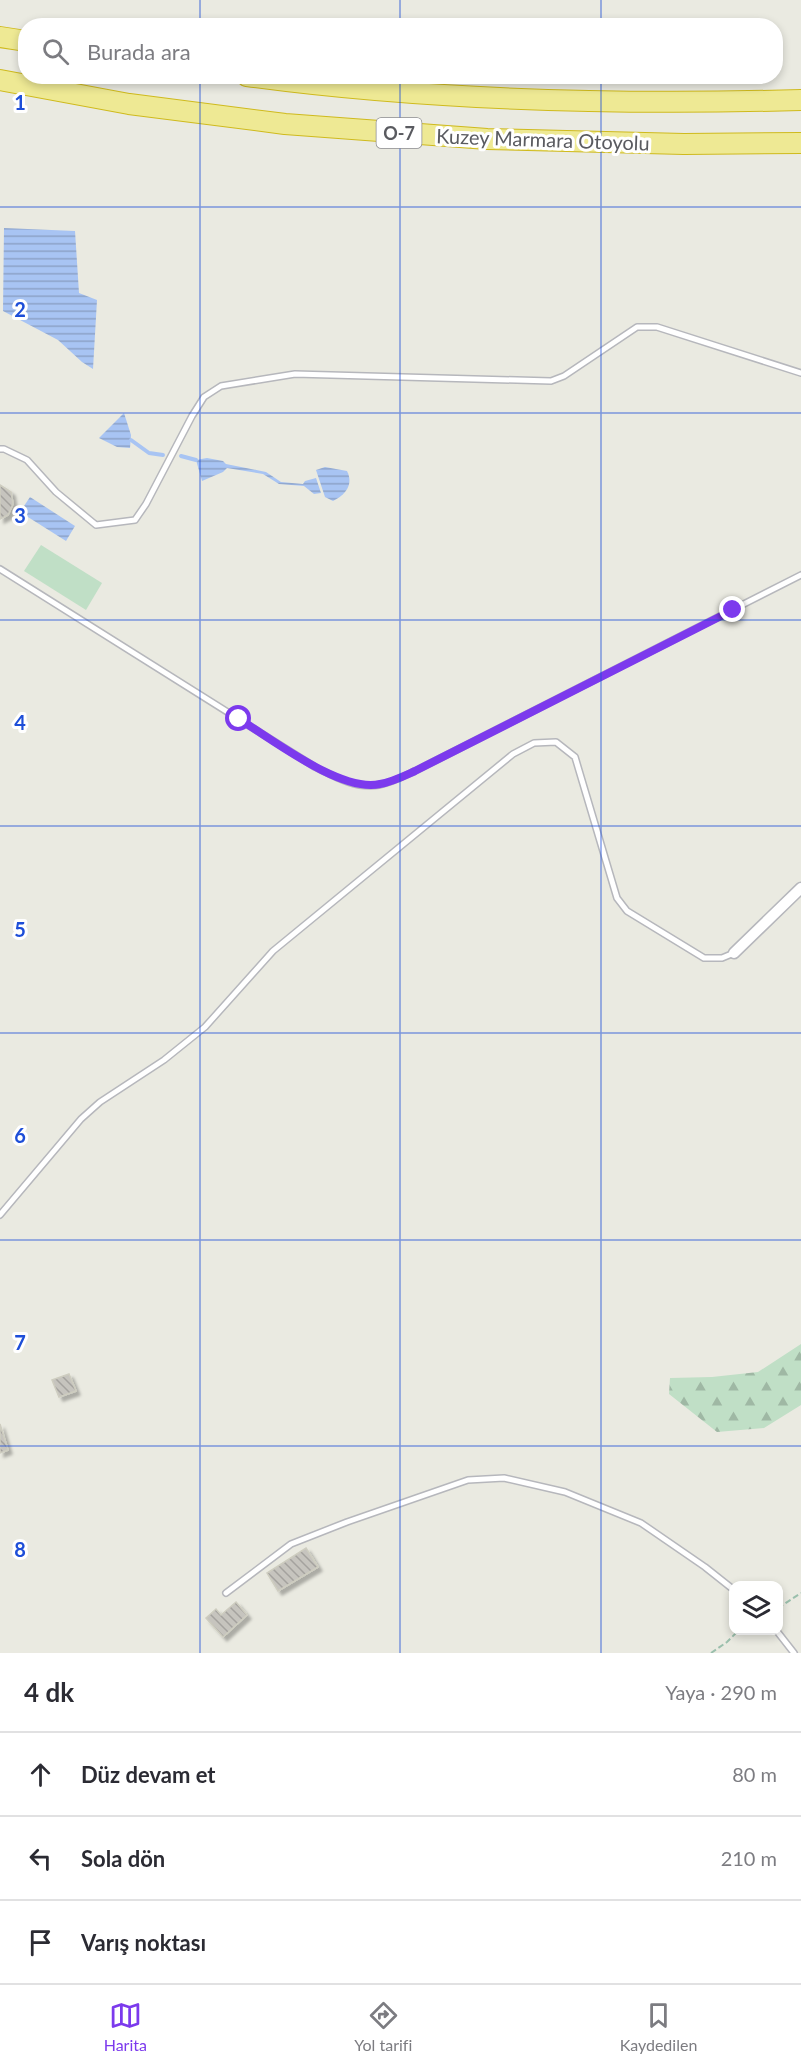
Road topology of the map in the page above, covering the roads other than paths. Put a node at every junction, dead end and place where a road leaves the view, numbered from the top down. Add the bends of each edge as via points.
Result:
1 (0, 37) edge
2 (18, 40) edge
3 (0, 80) edge
4 (18, 83) edge
5 (22, 84) edge
6 (303, 84) edge
7 (801, 100) edge
8 (801, 143) edge
9 (801, 373) edge
10 (0, 449) edge
11 (0, 569) edge
12 (801, 575) edge
13 (801, 888) edge
14 (734, 953) joint
15 (0, 1215) edge
16 (729, 1586) edge
17 (226, 1593) dead end
18 (780, 1635) edge
19 (795, 1653) edge

1 - 2 highway
3 - 4 highway, Kuzey Marmara Otoyolu / O-7
5 - 8 highway, Kuzey Marmara Otoyolu / O-7 via 129,104 285,124 487,140
6 - 7 highway, Kuzey Marmara Otoyolu / O-7 via 483,97 683,103
9 - 10 lane via 657,327 637,327 551,381 295,374 221,386 204,397 135,520 96,525 56,492 27,460
11 - 12 lane via 315,767 360,785 379,785 415,771
13 - 14 street
14 - 15 lane via 704,958 627,911 617,898 575,757 556,742 534,743 513,754 273,951 205,1026 164,1060 100,1102
16 - 17 lane via 641,1523 565,1492 504,1478 468,1480 291,1544
18 - 19 lane

